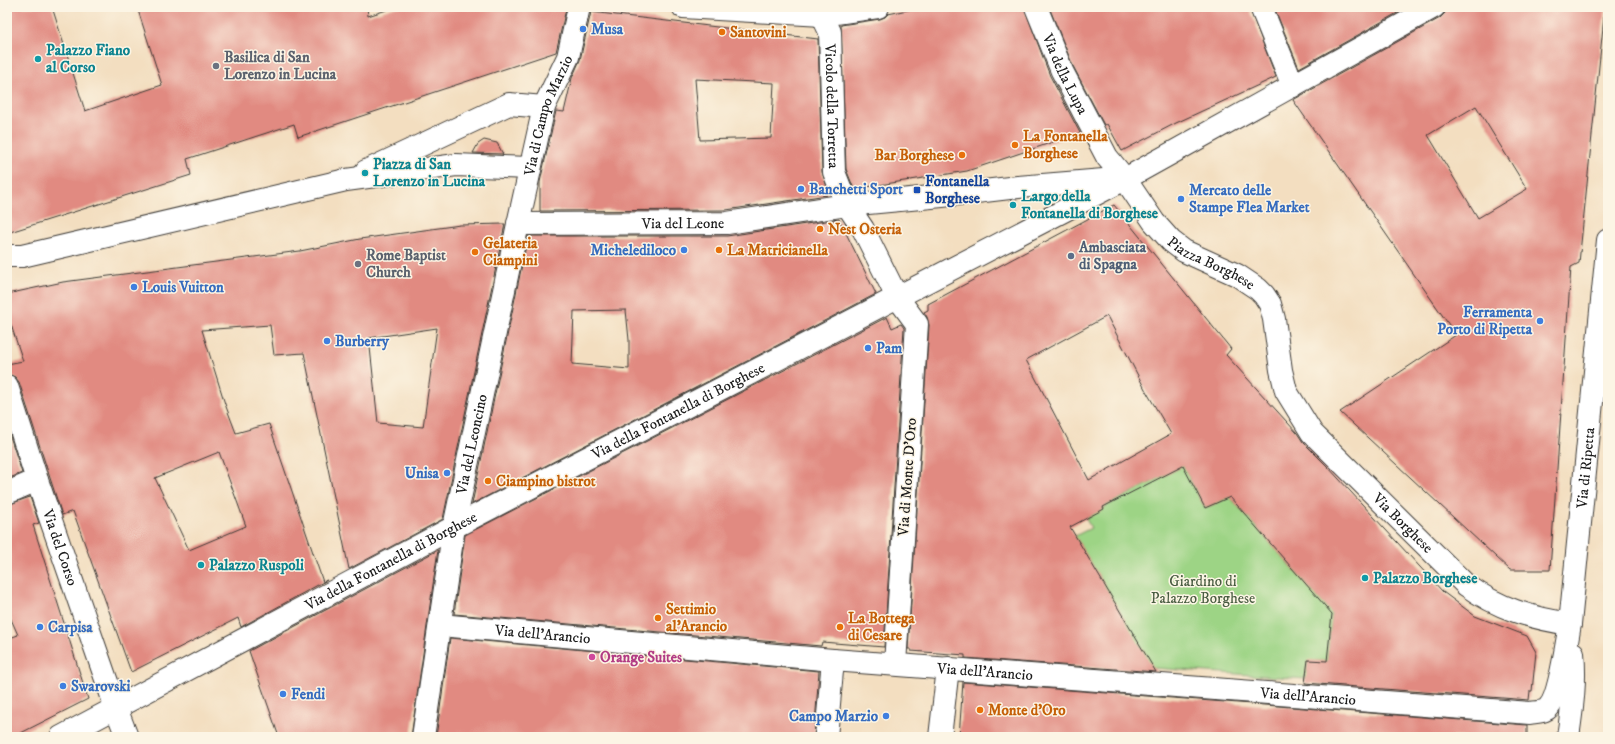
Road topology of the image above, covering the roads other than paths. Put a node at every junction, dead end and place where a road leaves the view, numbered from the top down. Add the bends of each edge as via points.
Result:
1 (579, 7) edge
2 (683, 7) edge
3 (878, 7) edge
4 (1036, 7) edge
5 (1261, 7) edge
6 (1434, 7) edge
7 (821, 11) edge
8 (1290, 88) junction
9 (544, 107) junction
10 (530, 168) junction
11 (1125, 179) junction
12 (346, 180) junction
13 (847, 205) junction
14 (518, 224) junction
15 (1608, 240) edge
16 (7, 256) edge
17 (897, 297) junction
18 (7, 386) edge
19 (1312, 433) joint
20 (37, 480) junction
21 (7, 494) edge
22 (454, 527) junction
23 (1570, 624) junction
24 (440, 625) junction
25 (833, 660) junction
26 (895, 664) junction
27 (948, 668) junction
28 (116, 708) junction
29 (1569, 735) edge
30 (62, 737) edge
31 (127, 737) edge
32 (423, 737) edge
33 (826, 737) edge
34 (940, 737) edge

1 - 9 street, Via di Campo Marzio via 568,57
2 - 7 street
3 - 7 street
4 - 11 street, Via della Lupa via 1062,71 1107,156
5 - 8 street
6 - 8 street
7 - 13 street, Vicolo della Torretta via 830,32 834,172
8 - 11 street
9 - 10 street, Via di Campo Marzio
9 - 12 street via 509,104
10 - 12 street via 456,165
10 - 14 street, Via di Campo Marzio
11 - 13 street
11 - 17 street, Via della Fontanella di Borghese
11 - 19 street, Piazza Borghese via 1154,222 1178,247 1192,256 1237,275 1264,295 1274,318 1286,392
12 - 16 street via 22,256
13 - 14 street, Via del Leone via 727,223
13 - 17 street via 864,229
14 - 22 street, Via del Leoncino
15 - 23 street, Via di Ripetta
17 - 22 street, Via della Fontanella di Borghese
17 - 26 street, Via di Monte D'Oro via 917,324
18 - 20 street, Via del Corso
19 - 23 street, Via Borghese via 1466,585 1489,600 1514,611 1541,620
20 - 21 street
20 - 28 street, Via del Corso
22 - 24 street, Via del Leoncino
22 - 28 street, Via della Fontanella di Borghese
23 - 27 street, Via dell'Arancio via 1553,701 1548,708 1530,713
23 - 29 street via 1575,672
24 - 25 street, Via dell'Arancio
24 - 32 street, Via del Leoncino
25 - 26 street, Via dell'Arancio
25 - 33 street
26 - 27 street, Via dell'Arancio
27 - 34 street
28 - 30 street, Via della Fontanella di Borghese
28 - 31 street, Via del Corso

